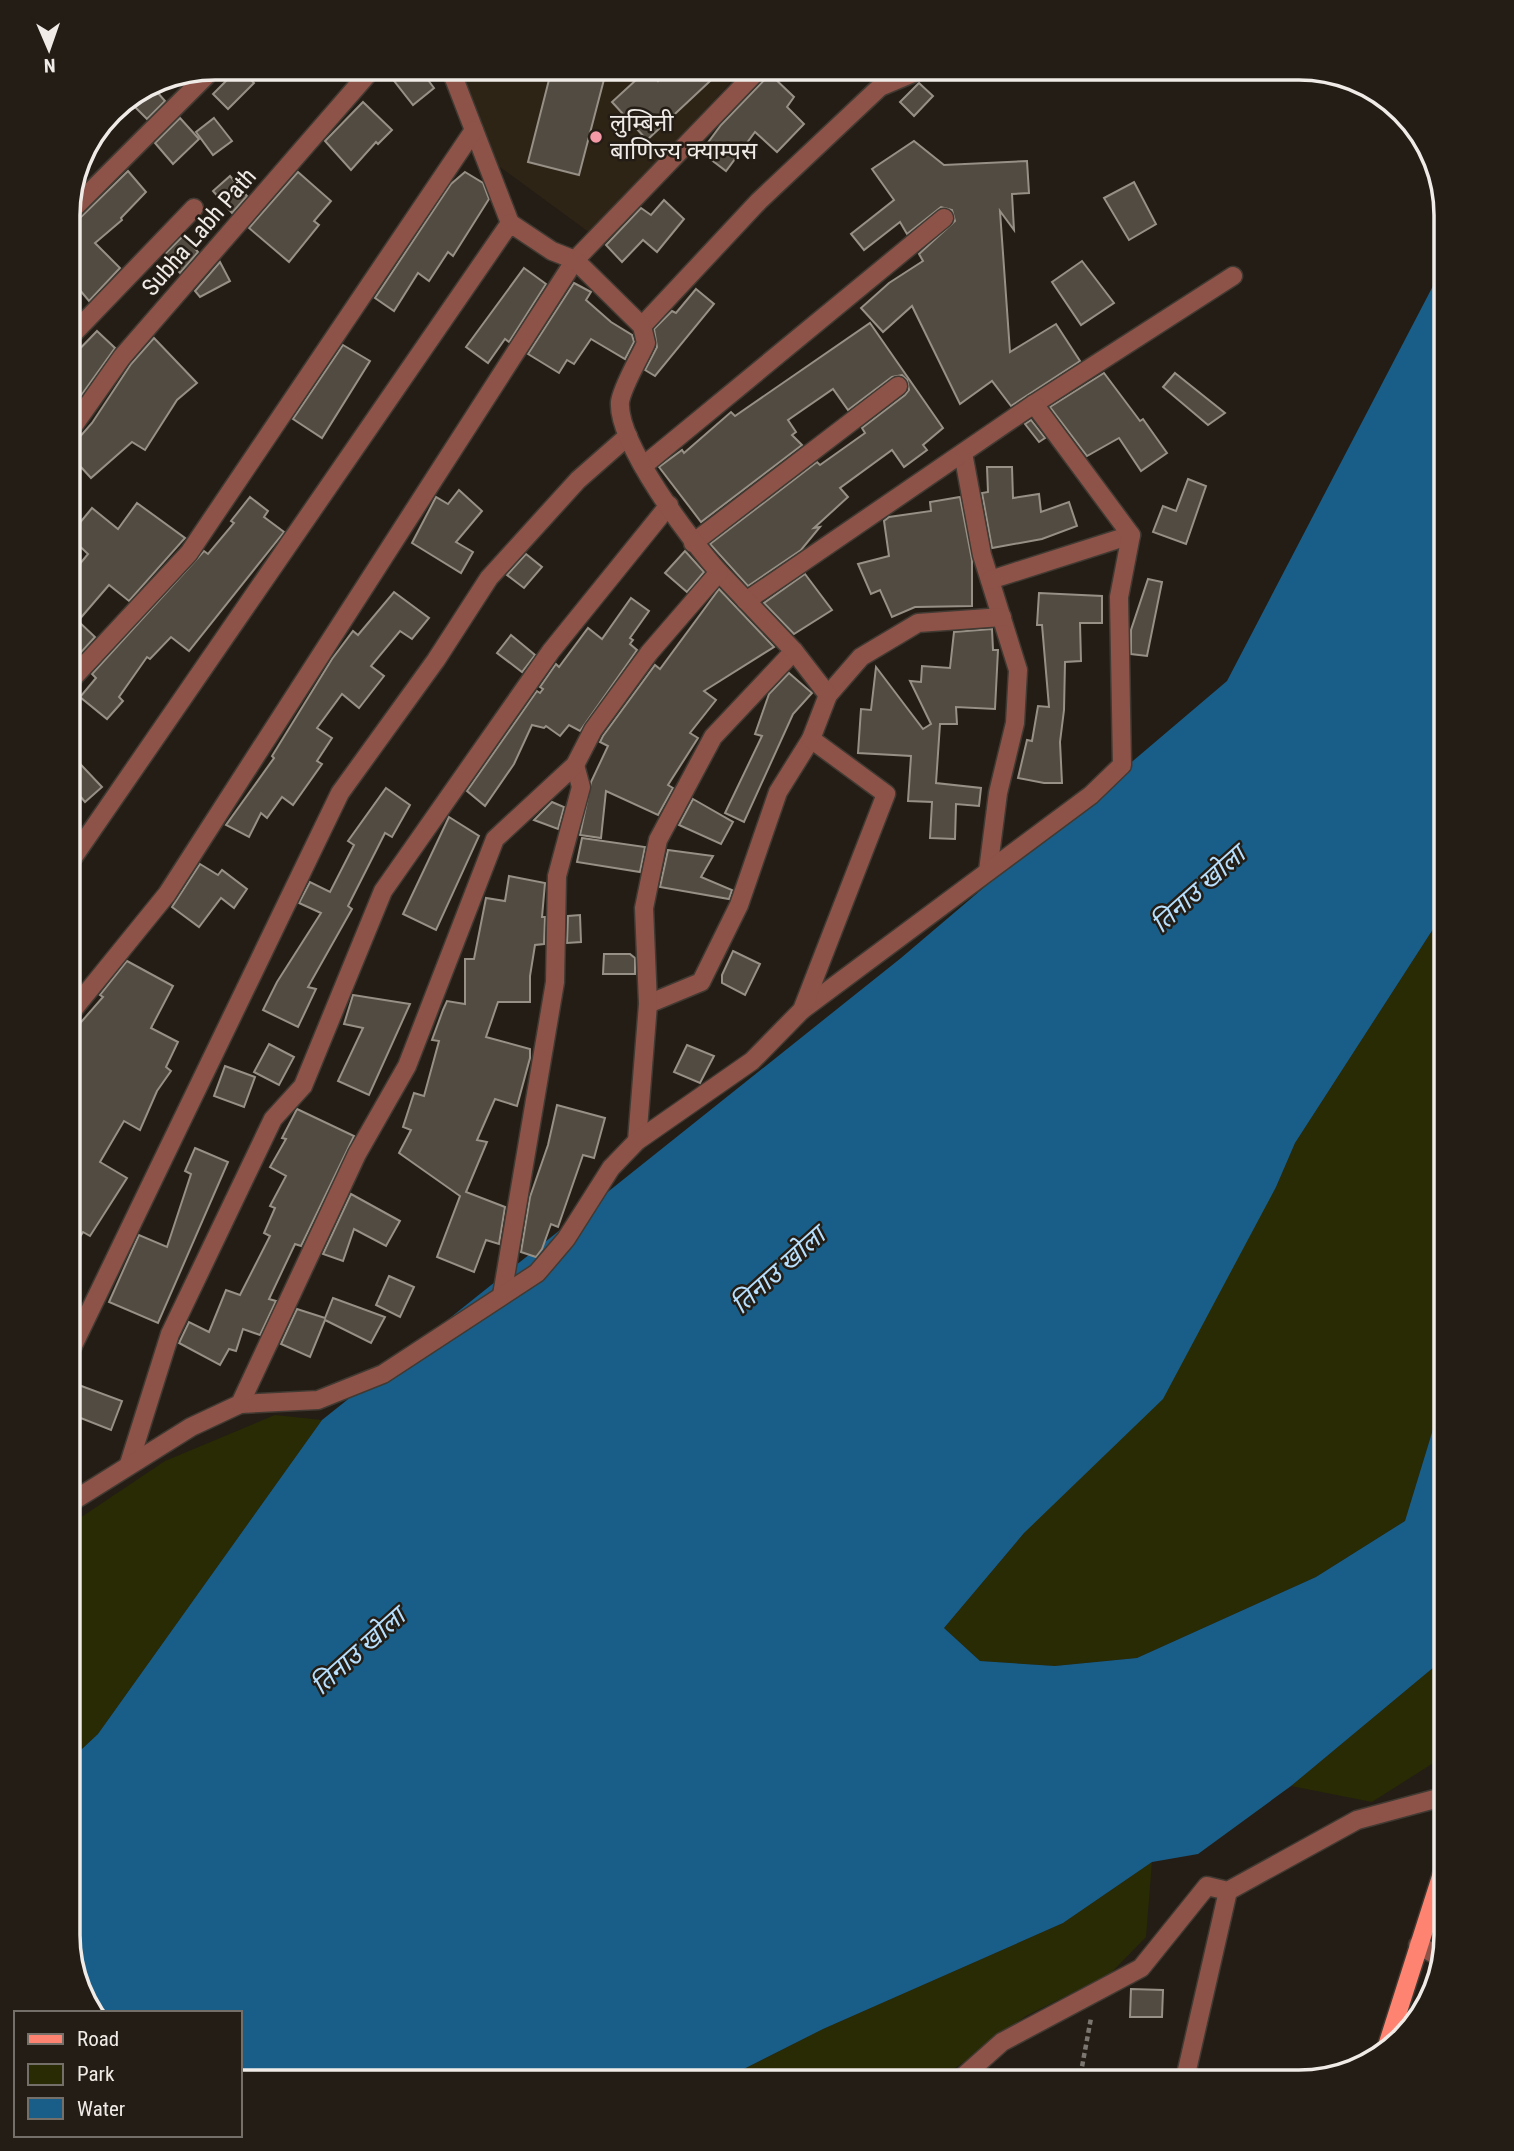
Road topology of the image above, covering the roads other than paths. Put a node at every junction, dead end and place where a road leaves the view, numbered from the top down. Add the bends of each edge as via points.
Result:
1 (362, 81) edge
2 (455, 81) edge
3 (747, 81) edge
4 (894, 81) edge
5 (200, 82) edge
6 (474, 130) junction
7 (82, 200) edge
8 (194, 208) dead end
9 (944, 218) dead end
10 (510, 223) junction
11 (575, 260) junction
12 (1233, 276) dead end
13 (81, 326) edge
14 (642, 326) junction
15 (898, 386) dead end
16 (1034, 404) junction
17 (81, 415) edge
18 (628, 436) junction
19 (963, 453) junction
20 (643, 466) junction
21 (669, 505) junction
22 (1131, 535) junction
23 (693, 543) junction
24 (719, 572) junction
25 (990, 580) junction
26 (746, 601) junction
27 (1002, 617) junction
28 (794, 651) junction
29 (81, 668) edge
30 (828, 695) junction
31 (811, 739) junction
32 (575, 765) junction
33 (81, 847) edge
34 (988, 871) junction
35 (81, 1001) edge
36 (648, 1004) junction
37 (803, 1010) junction
38 (637, 1141) junction
39 (502, 1295) junction
40 (80, 1330) edge
41 (240, 1404) junction
42 (129, 1464) junction
43 (80, 1496) edge
44 (1434, 1799) edge
45 (1228, 1891) junction
46 (1434, 1897) edge
47 (1418, 1945) junction
48 (1432, 1953) edge
49 (1391, 2034) edge
50 (971, 2070) edge
51 (1187, 2070) edge

1 - 17 street, Subha Labh Path via 122,357
2 - 6 street
3 - 11 street
4 - 14 street via 880,87 759,201
5 - 7 street
6 - 10 street
6 - 29 street via 189,553
8 - 13 street
9 - 20 street
10 - 11 street via 552,251
10 - 33 street
11 - 14 street
11 - 35 street via 167,894
12 - 16 street
14 - 18 street via 646,343 620,402
15 - 23 street
16 - 19 street
16 - 22 street
18 - 20 street
18 - 40 street via 578,480 489,578 340,793
19 - 25 street
19 - 26 street
20 - 21 street
21 - 23 street
21 - 42 street via 551,651 383,891 303,1086 273,1119 170,1334
22 - 25 street
22 - 34 street via 1119,597 1122,765 1091,795
23 - 24 street
24 - 26 street
24 - 32 street via 649,653 593,730
25 - 27 street
26 - 28 street
27 - 30 street via 918,623 861,657
27 - 34 street via 1018,670 1015,723 998,793
28 - 30 street
28 - 36 street via 713,737 658,840 643,908
30 - 31 street
31 - 36 street via 778,792 738,905 701,982
31 - 37 street via 886,794
32 - 39 street via 581,787 557,876 555,982
32 - 41 street via 495,839 407,1066 356,1154
34 - 37 street
36 - 38 street
37 - 38 street via 752,1061
38 - 39 street via 611,1168 566,1239 537,1273
39 - 41 street via 383,1374 318,1400
41 - 42 street
42 - 43 street
44 - 45 street via 1357,1820
45 - 50 street via 1207,1886 1141,1968 1002,2042
45 - 51 street
46 - 47 main road
47 - 48 street
47 - 49 main road

